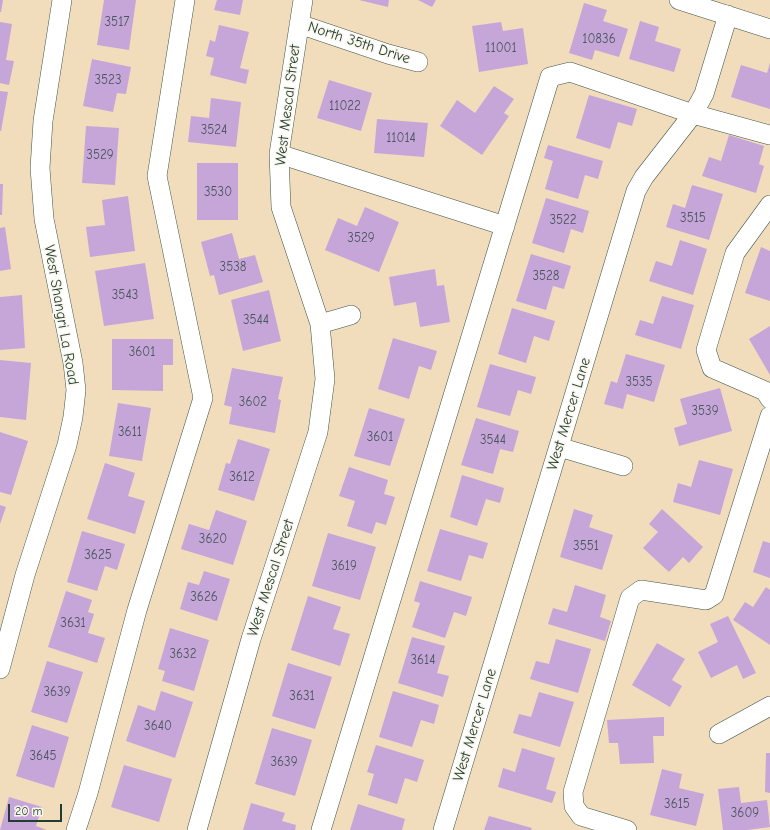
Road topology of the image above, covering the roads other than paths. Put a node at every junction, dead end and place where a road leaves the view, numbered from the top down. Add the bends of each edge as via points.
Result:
1 (62, 0) edge
2 (184, 0) edge
3 (303, 0) edge
4 (679, 0) edge
5 (728, 15) junction
6 (299, 24) junction
7 (770, 29) edge
8 (418, 62) dead end
9 (693, 114) junction
10 (770, 135) edge
11 (279, 154) junction
12 (770, 205) edge
13 (505, 226) junction
14 (351, 316) dead end
15 (320, 324) junction
16 (770, 400) edge
17 (770, 416) edge
18 (560, 447) junction
19 (623, 466) dead end
20 (0, 669) edge
21 (770, 706) edge
22 (719, 734) dead end
23 (76, 830) edge
24 (197, 830) edge
25 (321, 830) edge
26 (443, 830) edge
27 (627, 830) edge

1 - 20 street, West Shangri La Road via 43,121 40,168 44,219 73,363 76,390 67,445 25,575
2 - 23 street via 157,176 203,398 137,610
3 - 6 street, West Mescal Street
4 - 5 street
5 - 7 street
5 - 9 street, West Mercer Lane via 704,94
6 - 8 street, North 35th Drive
6 - 11 street, West Mescal Street
9 - 10 street
9 - 13 street via 570,72 550,77
9 - 18 street, West Mercer Lane via 644,177 636,192
11 - 13 street
11 - 15 street, West Mescal Street via 281,207
12 - 16 street via 735,253 706,350 712,368 765,391
13 - 25 street
14 - 15 street
15 - 24 street, West Mescal Street via 325,379 318,432 251,639
17 - 27 street via 714,595 706,600 641,590 630,598 573,792 574,806 581,816
18 - 19 street
18 - 26 street, West Mercer Lane
21 - 22 street

